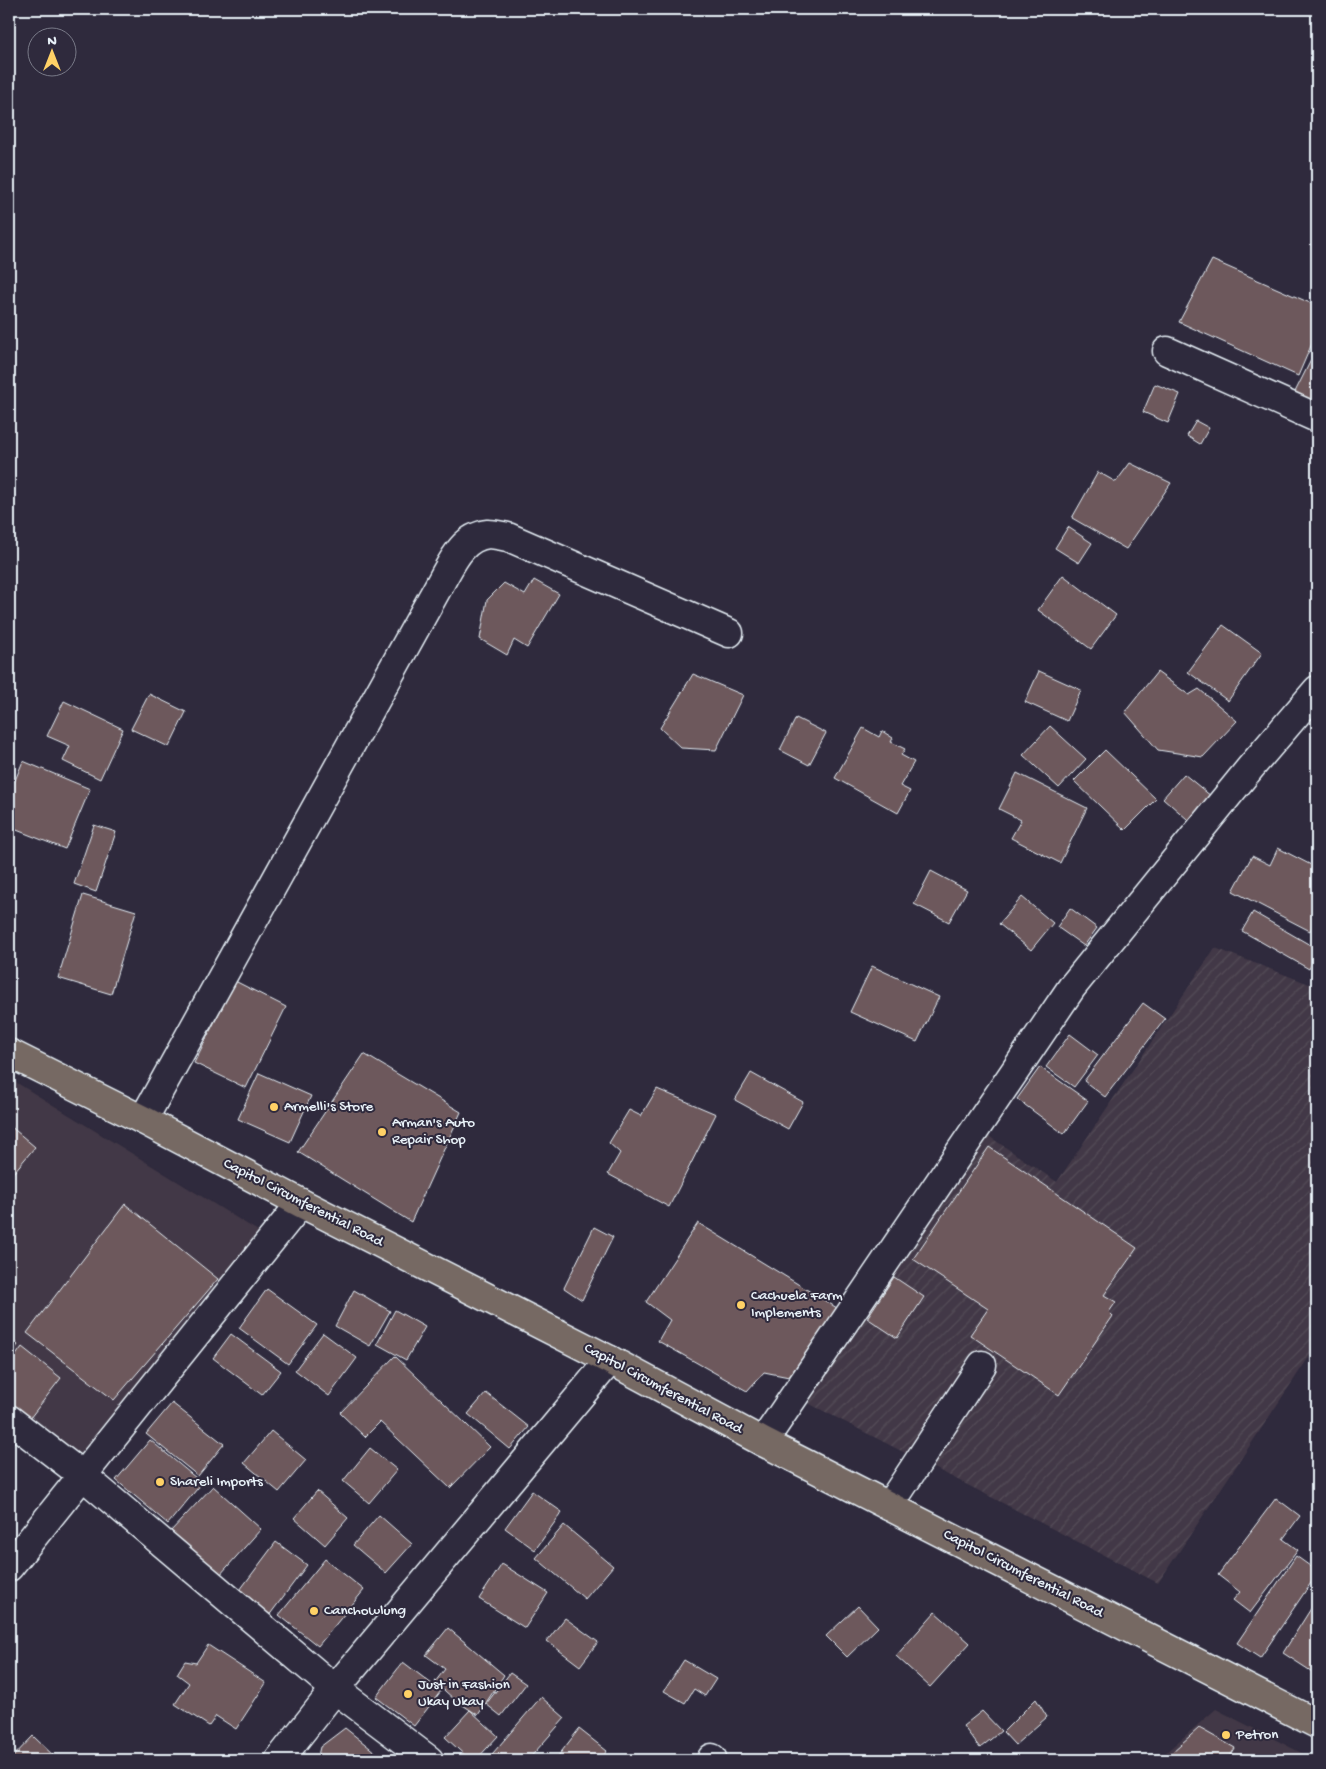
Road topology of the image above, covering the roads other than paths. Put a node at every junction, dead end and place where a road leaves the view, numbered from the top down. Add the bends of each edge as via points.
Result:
1 (1167, 351) dead end
2 (1317, 418) edge
3 (729, 633) dead end
4 (1317, 690) edge
5 (9, 1053) edge
6 (143, 1120) junction
7 (301, 1203) junction
8 (610, 1360) junction
9 (982, 1365) dead end
10 (9, 1419) edge
11 (763, 1442) junction
12 (82, 1475) junction
13 (889, 1506) junction
14 (9, 1567) edge
15 (335, 1688) junction
16 (1317, 1724) edge
17 (279, 1760) edge
18 (429, 1760) edge

1 - 2 street
3 - 6 street via 508,537 489,534 470,540 457,554 442,580
4 - 11 street via 1250,767 1072,987
5 - 6 main road, Capitol Circumferential Road
6 - 7 main road, Capitol Circumferential Road
7 - 8 main road, Capitol Circumferential Road
7 - 12 street
8 - 11 main road, Capitol Circumferential Road
8 - 15 street
9 - 13 street
10 - 12 street
11 - 13 main road, Capitol Circumferential Road
12 - 14 street
12 - 15 street
13 - 16 main road, Capitol Circumferential Road
15 - 17 street
15 - 18 street

